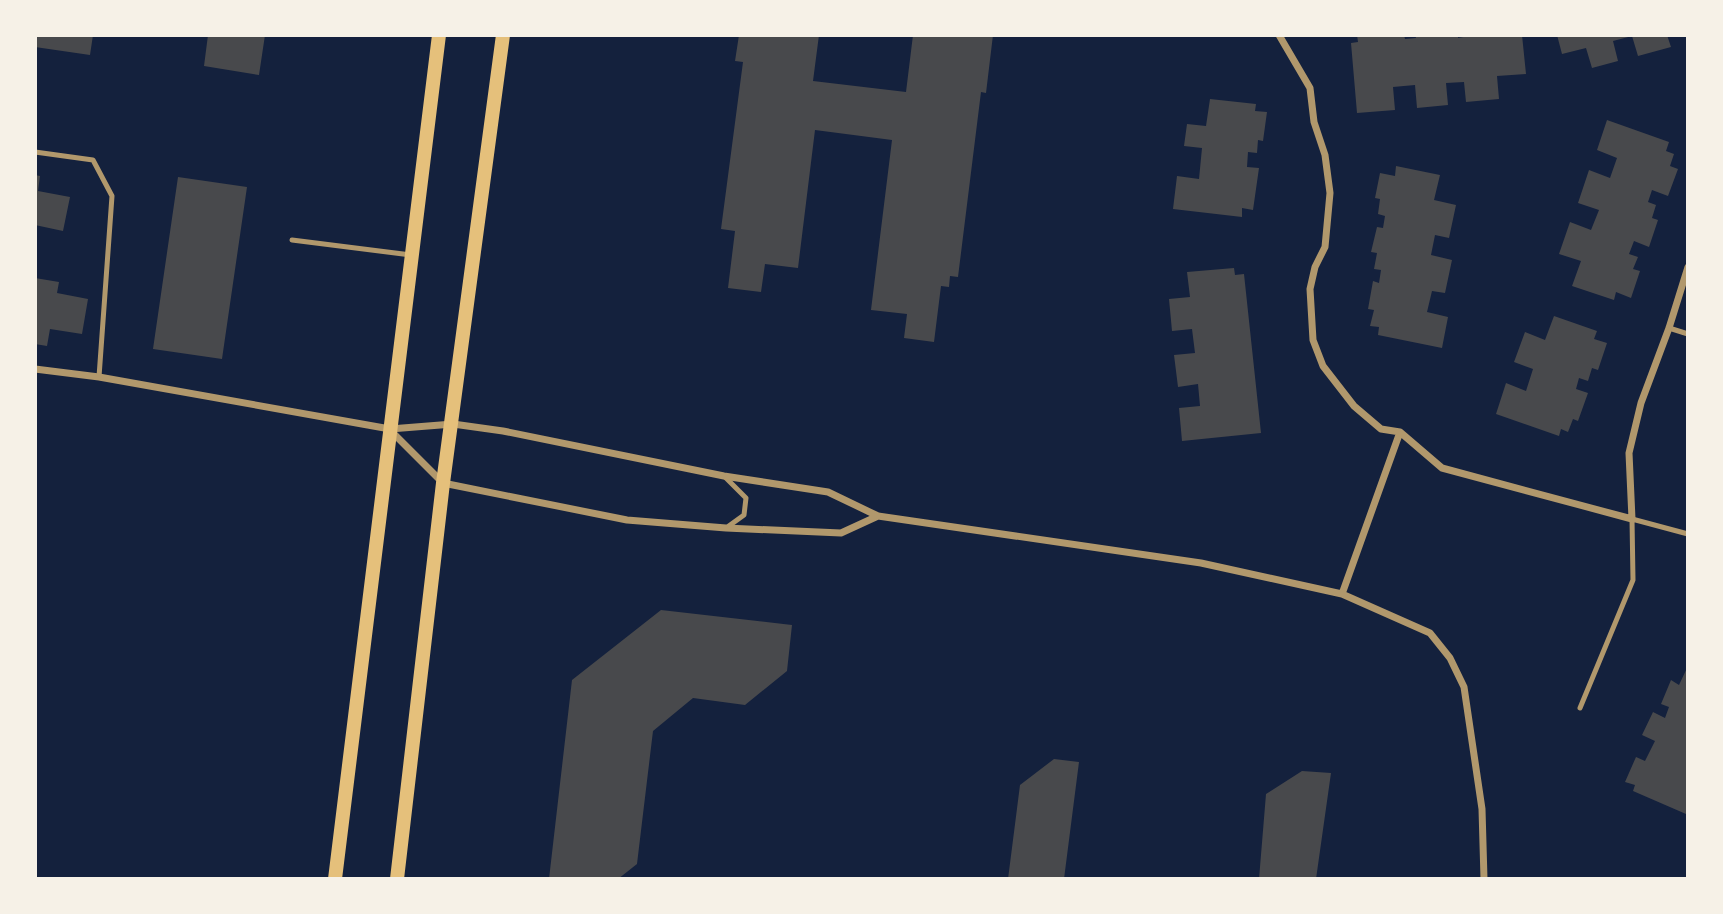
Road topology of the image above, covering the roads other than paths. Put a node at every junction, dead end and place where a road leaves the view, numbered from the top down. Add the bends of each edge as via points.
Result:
1 (439, 35) edge
2 (503, 35) edge
3 (1279, 35) edge
4 (35, 152) edge
5 (292, 240) dead end
6 (411, 255) junction
7 (1688, 267) edge
8 (1669, 328) junction
9 (1688, 334) edge
10 (35, 369) edge
11 (99, 377) junction
12 (453, 424) junction
13 (390, 429) junction
14 (1400, 432) junction
15 (724, 476) junction
16 (443, 483) junction
17 (878, 516) junction
18 (1632, 520) junction
19 (726, 528) junction
20 (1688, 534) edge
21 (1342, 594) junction
22 (1580, 708) dead end
23 (335, 879) edge
24 (397, 879) edge
25 (1484, 879) edge

1 - 6 main road
2 - 12 main road
3 - 14 street via 1310,88 1331,193 1325,247 1310,289 1313,340 1323,366 1354,406 1381,429
4 - 11 lane via 93,160 111,196
5 - 6 lane
6 - 13 main road
7 - 8 street
8 - 9 lane
8 - 18 street via 1641,404 1629,453
10 - 11 street
11 - 13 street
12 - 13 street
12 - 15 street
12 - 16 main road
13 - 16 street
13 - 23 main road
14 - 18 street via 1442,468
14 - 21 street
15 - 17 street via 828,492
15 - 19 lane via 746,498 744,515
16 - 19 street via 628,520
16 - 24 main road
17 - 19 street via 841,533
17 - 21 street via 1201,563
18 - 20 lane
18 - 22 lane via 1633,580
21 - 25 street via 1430,633 1450,658 1464,687 1482,809

